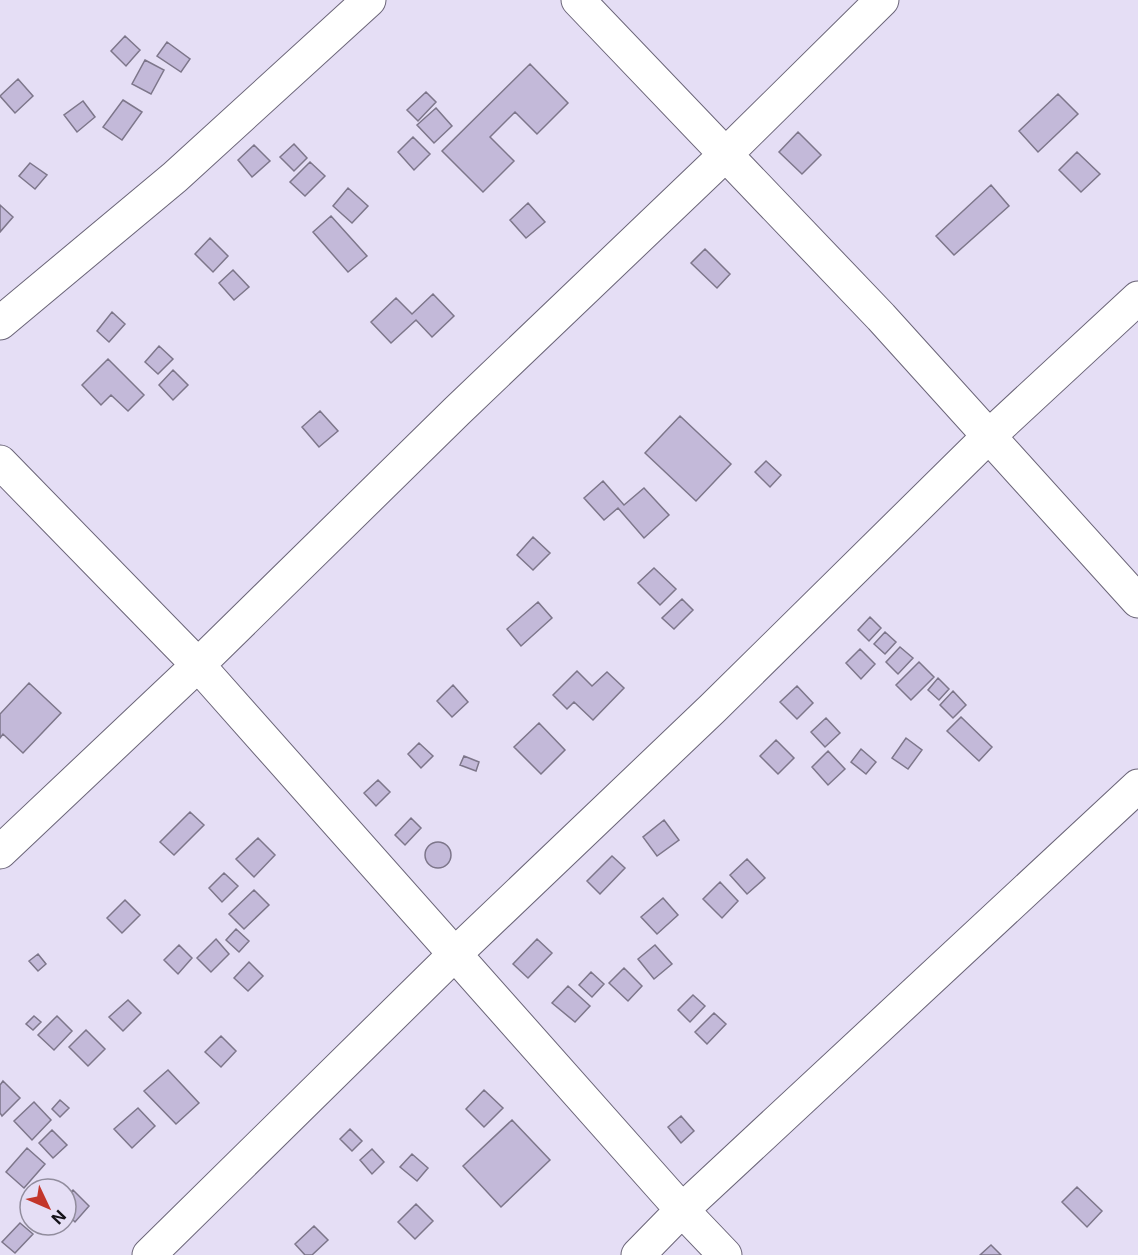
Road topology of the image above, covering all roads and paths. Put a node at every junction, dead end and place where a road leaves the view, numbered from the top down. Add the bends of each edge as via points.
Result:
1 (369, 0) edge
2 (578, 0) edge
3 (882, 0) edge
4 (724, 154) junction
5 (1138, 297) edge
6 (0, 323) edge
7 (988, 436) junction
8 (0, 462) edge
9 (1138, 601) edge
10 (198, 665) junction
11 (1138, 786) edge
12 (0, 852) edge
13 (455, 954) junction
14 (682, 1210) junction
15 (148, 1255) edge
16 (638, 1255) edge
17 (725, 1255) edge

1 - 6 street via 175,177
2 - 4 street
3 - 4 street
4 - 7 street via 881,317
4 - 10 street
5 - 7 street
7 - 9 street
7 - 13 street via 713,708
8 - 10 street
10 - 12 street
10 - 13 street
11 - 14 street
13 - 14 street
13 - 15 street
14 - 16 street
14 - 17 street

